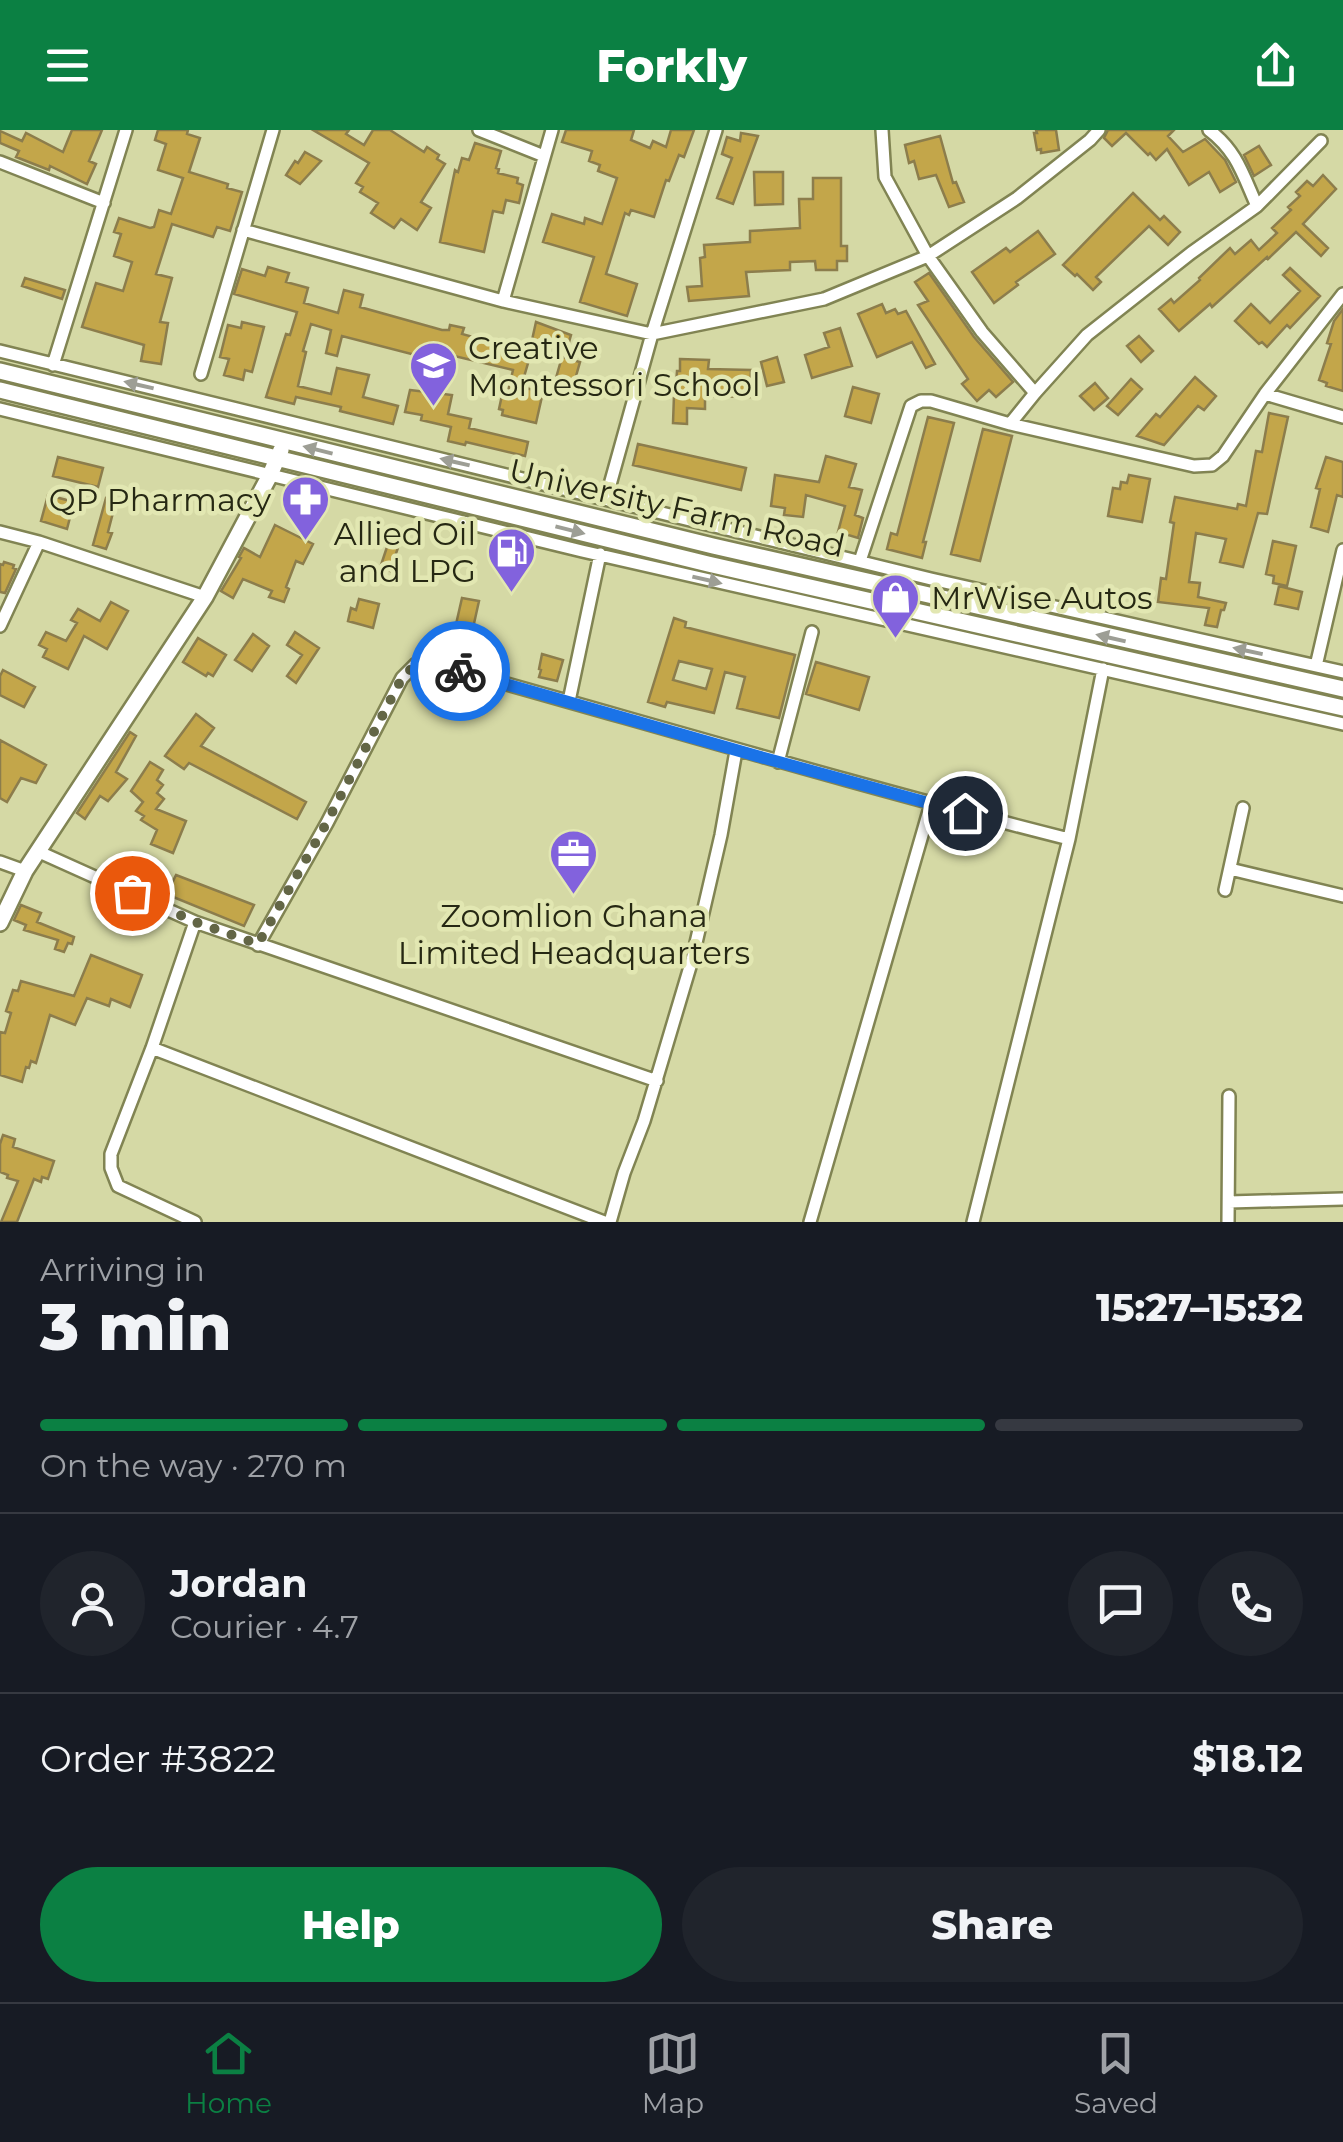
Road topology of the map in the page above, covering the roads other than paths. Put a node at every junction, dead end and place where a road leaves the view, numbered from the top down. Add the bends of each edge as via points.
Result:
1 (126, 130) edge
2 (273, 130) edge
3 (480, 130) edge
4 (552, 130) edge
5 (716, 130) edge
6 (882, 130) edge
7 (1099, 130) edge
8 (1209, 130) edge
9 (1321, 142) dead end
10 (544, 156) junction
11 (0, 162) edge
12 (104, 204) junction
13 (1257, 206) junction
14 (242, 230) junction
15 (928, 256) junction
16 (1343, 294) edge
17 (504, 301) junction
18 (652, 334) junction
19 (0, 351) edge
20 (54, 364) junction
21 (0, 371) edge
22 (201, 374) dead end
23 (0, 390) edge
24 (1034, 393) junction
25 (1264, 394) junction
26 (0, 409) edge
27 (1343, 417) edge
28 (1010, 424) junction
29 (285, 442) junction
30 (278, 459) junction
31 (270, 476) junction
32 (606, 499) junction
33 (0, 532) edge
34 (39, 542) junction
35 (1343, 550) edge
36 (600, 554) junction
37 (860, 561) junction
38 (204, 597) junction
39 (0, 626) edge
40 (812, 632) dead end
41 (1316, 666) junction
42 (1103, 669) junction
43 (1343, 672) edge
44 (1343, 689) edge
45 (569, 701) junction
46 (1343, 708) edge
47 (1343, 724) edge
48 (736, 750) junction
49 (778, 762) junction
50 (930, 804) junction
51 (1243, 808) dead end
52 (1069, 839) junction
53 (37, 851) junction
54 (0, 862) edge
55 (1230, 868) junction
56 (24, 871) junction
57 (1224, 890) dead end
58 (1343, 896) edge
59 (195, 922) junction
60 (0, 923) edge
61 (258, 944) junction
62 (152, 1048) junction
63 (656, 1081) junction
64 (1229, 1096) dead end
65 (1343, 1198) edge
66 (1229, 1202) junction
67 (195, 1222) edge
68 (607, 1222) edge
69 (810, 1222) edge
70 (973, 1222) edge
71 (1228, 1222) edge

1 - 12 street
2 - 14 street
3 - 10 street
4 - 10 street
5 - 18 street
6 - 15 street via 884,177
7 - 15 street via 1017,198
8 - 13 street via 1234,154
9 - 13 street
10 - 17 street
11 - 12 street
12 - 20 street
13 - 24 street via 1087,335
14 - 17 street
14 - 22 street
15 - 18 street via 824,299
15 - 24 street
16 - 25 street
17 - 18 street
18 - 32 street
19 - 20 street
32 -> 20 street
21 - 29 street, University Farm Road
23 - 30 street, University Farm Road
24 - 28 street
25 - 27 street
25 - 28 street via 1212,465
26 - 31 street
28 - 37 street via 931,401 911,406
29 - 30 street
44 -> 29 street, University Farm Road
30 - 31 street
30 -> 46 street, University Farm Road
31 - 36 street
31 - 38 street
32 - 37 street
33 - 34 street
34 - 38 street
34 - 39 street
35 - 41 street
36 -> 42 street
36 - 45 street
41 -> 37 street
38 - 53 street
40 - 49 street
41 - 43 street
42 - 47 street
42 - 52 street
45 - 48 street
45 - 61 street via 416,664 402,678
48 - 49 street
48 - 63 street via 692,960
49 - 50 street
50 - 52 street
50 - 69 street
51 - 55 street
52 - 70 street
53 - 56 street
53 - 59 street
54 - 56 street
55 - 57 street
55 - 58 street
56 - 60 street
59 - 61 street
59 - 62 street
61 - 63 street
62 - 67 street via 111,1168 118,1186
62 - 68 street
63 - 68 street
64 - 66 street
65 - 66 street
66 - 71 street

